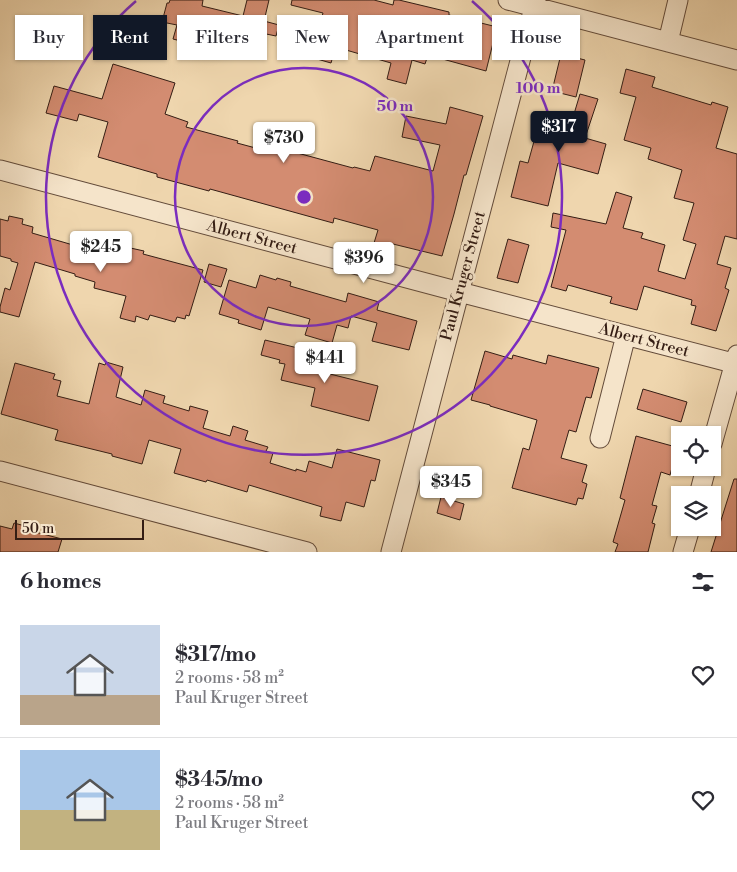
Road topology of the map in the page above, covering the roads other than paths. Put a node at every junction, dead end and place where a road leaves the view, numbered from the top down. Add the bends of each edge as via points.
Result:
1 (508, 0) edge
2 (678, 0) edge
3 (535, 3) edge
4 (668, 42) junction
5 (737, 60) edge
6 (0, 170) edge
7 (459, 292) junction
8 (626, 335) junction
9 (736, 361) edge
10 (717, 426) edge
11 (600, 438) dead end
12 (0, 471) edge
13 (688, 536) edge
14 (307, 552) edge
15 (391, 552) edge
16 (684, 552) edge

1 - 3 street
2 - 4 street
3 - 4 street
3 - 7 street, Paul Kruger Street
4 - 5 street
6 - 7 street, Albert Street
7 - 8 street, Albert Street
7 - 15 street, Paul Kruger Street
8 - 9 street, Albert Street
8 - 11 street
9 - 10 street
12 - 14 street
13 - 16 street

